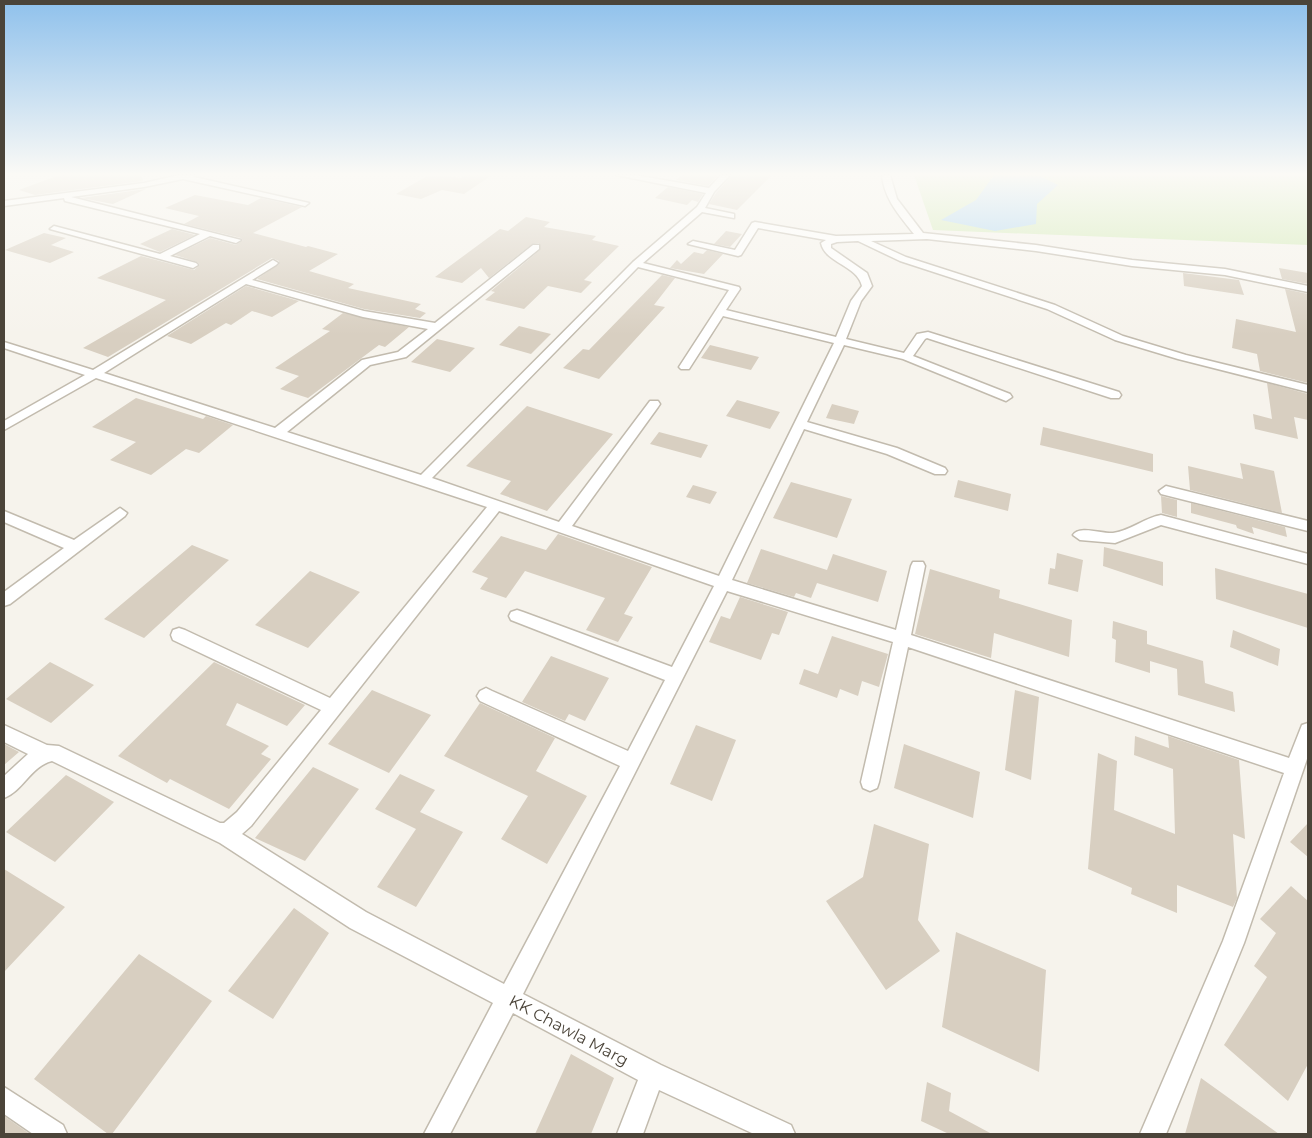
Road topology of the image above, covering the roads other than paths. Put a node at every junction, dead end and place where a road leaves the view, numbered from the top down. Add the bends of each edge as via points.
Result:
1 (183, 228) edge
2 (678, 228) edge
3 (753, 228) edge
4 (773, 228) edge
5 (915, 228) edge
6 (54, 229) dead end
7 (207, 234) junction
8 (920, 235) junction
9 (836, 239) junction
10 (236, 240) dead end
11 (862, 240) junction
12 (693, 244) dead end
13 (536, 247) dead end
14 (161, 257) junction
15 (273, 263) dead end
16 (636, 264) junction
17 (193, 265) dead end
18 (245, 281) junction
19 (1308, 289) edge
20 (720, 312) junction
21 (437, 327) junction
22 (840, 341) junction
23 (4, 346) edge
24 (908, 358) junction
25 (685, 367) dead end
26 (93, 375) junction
27 (1308, 388) edge
28 (1115, 395) dead end
29 (1006, 397) dead end
30 (654, 404) dead end
31 (798, 424) junction
32 (4, 426) edge
33 (277, 433) junction
34 (940, 471) dead end
35 (423, 480) junction
36 (1166, 491) dead end
37 (496, 506) junction
38 (120, 513) dead end
39 (4, 516) edge
40 (1308, 526) edge
41 (563, 527) junction
42 (1080, 535) dead end
43 (76, 546) junction
44 (1308, 559) edge
45 (918, 566) dead end
46 (722, 583) junction
47 (4, 600) edge
48 (517, 616) dead end
49 (179, 635) dead end
50 (901, 638) junction
51 (674, 676) junction
52 (486, 696) dead end
53 (332, 708) junction
54 (4, 733) edge
55 (1307, 735) edge
56 (46, 753) junction
57 (632, 762) junction
58 (1294, 768) junction
59 (870, 782) dead end
60 (4, 789) edge
61 (224, 834) junction
62 (510, 998) junction
63 (652, 1074) junction
64 (4, 1099) edge
65 (54, 1134) edge
66 (437, 1134) edge
67 (630, 1134) edge
68 (782, 1134) edge
69 (1153, 1134) edge

1 - 7 street
2 - 16 street
3 - 12 street via 738,253
4 - 9 street
5 - 8 street
6 - 14 street
7 - 10 street
7 - 14 street
8 - 11 street
8 - 19 street via 1225,272
9 - 11 street
9 - 22 street via 826,243 826,248 860,272 867,282
11 - 27 street via 903,260 1051,307 1119,338
13 - 21 street
14 - 17 street
15 - 18 street
16 - 20 street via 734,288
16 - 35 street
18 - 21 street via 363,314
18 - 26 street
20 - 22 street
20 - 25 street
21 - 33 street via 402,356 366,362
22 - 24 street
22 - 31 street
23 - 26 street
24 - 28 street via 921,336 928,335
24 - 29 street
26 - 32 street
26 - 33 street
30 - 41 street
31 - 34 street via 886,449
31 - 46 street
33 - 35 street
35 - 37 street
36 - 40 street
37 - 41 street
37 - 53 street
38 - 43 street
39 - 43 street
41 - 46 street
42 - 44 street via 1112,538 1161,520
43 - 47 street
45 - 50 street
46 - 50 street
46 - 51 street
48 - 51 street
49 - 53 street
50 - 58 street
50 - 59 street
51 - 57 street
52 - 57 street
53 - 61 street via 240,824
54 - 56 street, KK Chawla Marg
55 - 58 street
56 - 60 street
56 - 61 street, KK Chawla Marg via 53,752
57 - 62 street
58 - 69 street via 1233,943
61 - 62 street, KK Chawla Marg via 358,920
62 - 63 street, KK Chawla Marg
62 - 66 street
63 - 67 street
63 - 68 street, KK Chawla Marg
64 - 65 street

